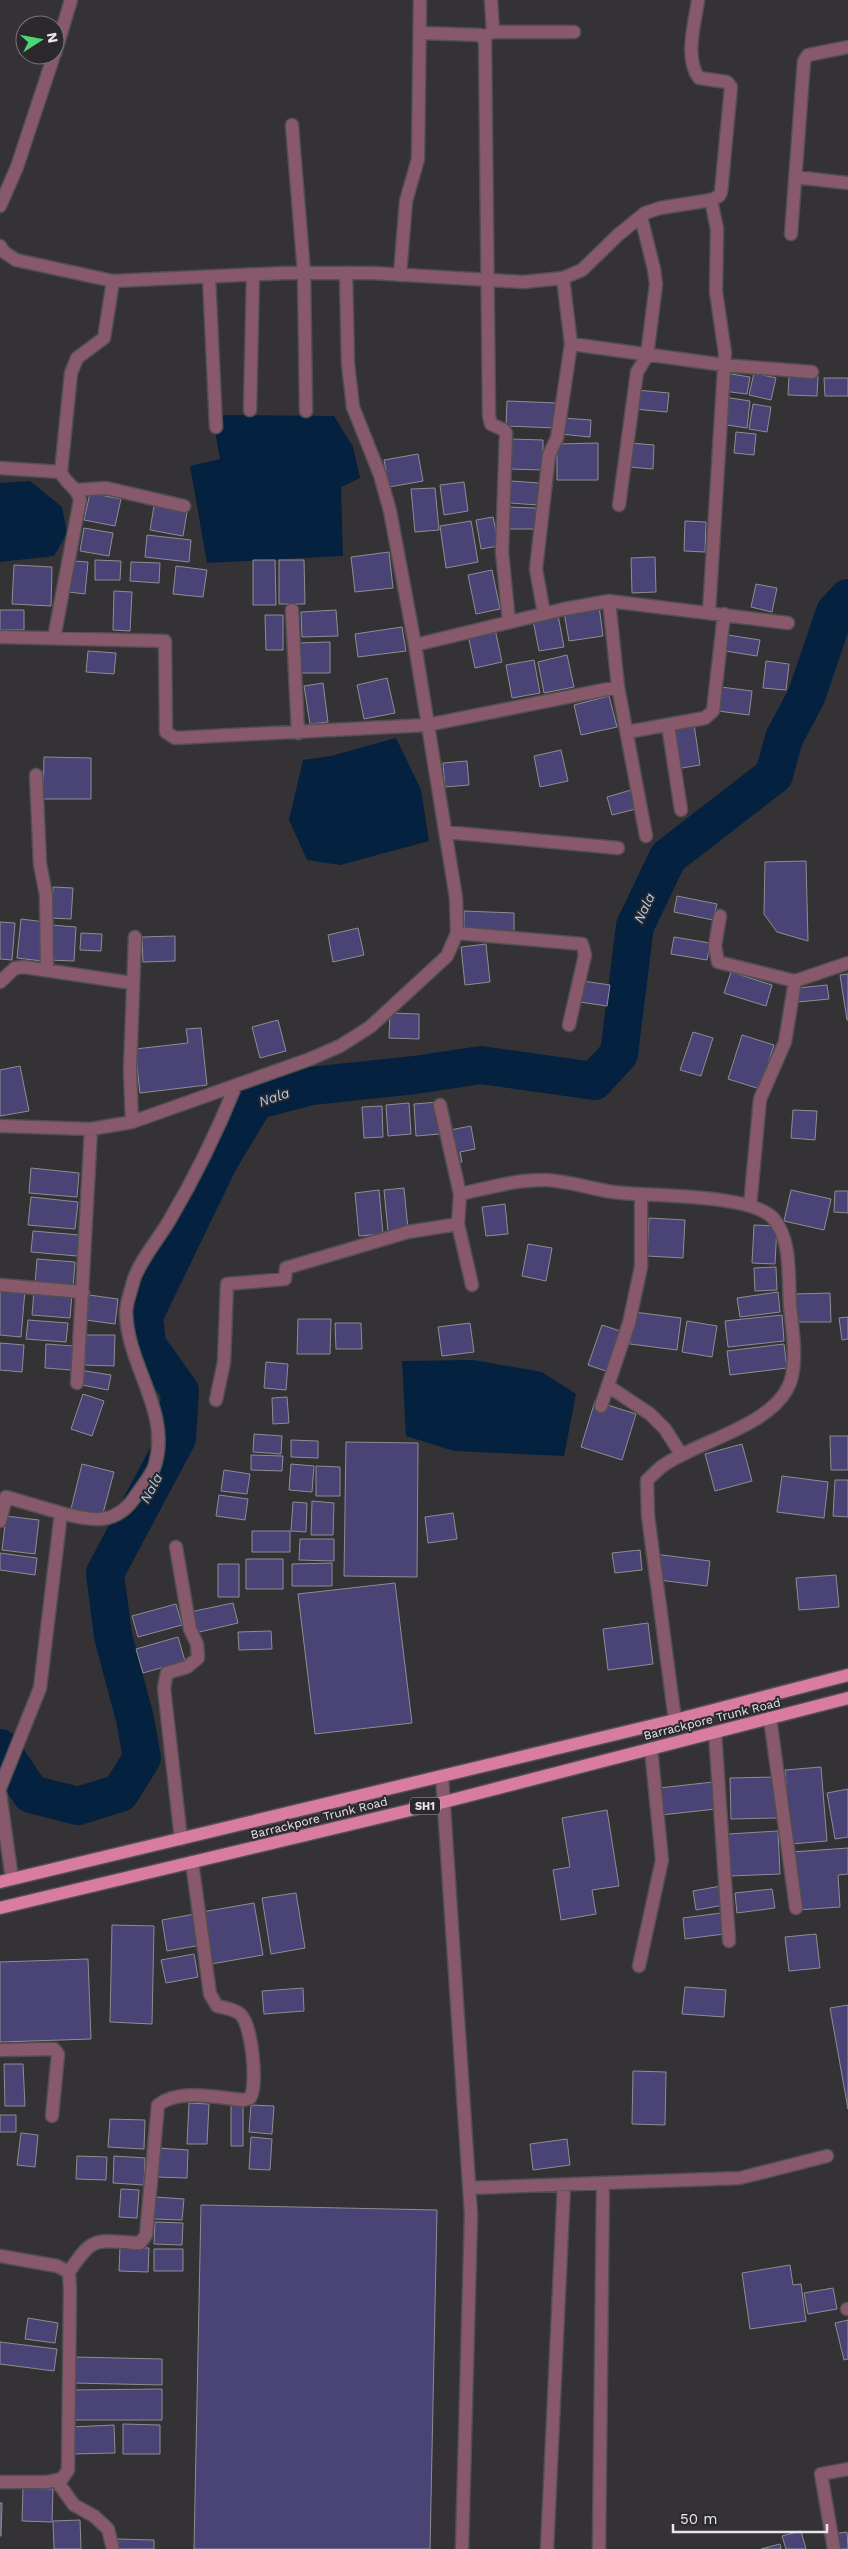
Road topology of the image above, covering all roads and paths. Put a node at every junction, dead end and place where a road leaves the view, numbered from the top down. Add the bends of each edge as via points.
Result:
1 (71, 0) edge
2 (420, 0) edge
3 (491, 0) edge
4 (698, 0) edge
5 (65, 20) edge
6 (574, 32) dead end
7 (421, 33) junction
8 (488, 34) junction
9 (848, 47) edge
10 (51, 65) edge
11 (292, 125) dead end
12 (795, 178) junction
13 (848, 183) edge
14 (711, 200) junction
15 (0, 206) edge
16 (640, 216) junction
17 (791, 234) dead end
18 (0, 246) edge
19 (304, 273) junction
20 (346, 273) junction
21 (253, 275) junction
22 (400, 275) junction
23 (209, 277) junction
24 (564, 278) junction
25 (113, 281) junction
26 (487, 282) junction
27 (571, 344) junction
28 (647, 356) junction
29 (724, 365) junction
30 (812, 372) dead end
31 (250, 410) dead end
32 (306, 411) dead end
33 (216, 428) dead end
34 (0, 468) edge
35 (61, 472) junction
36 (77, 490) junction
37 (619, 505) dead end
38 (184, 506) dead end
39 (608, 601) junction
40 (292, 610) dead end
41 (709, 612) junction
42 (544, 614) junction
43 (724, 614) junction
44 (509, 622) junction
45 (788, 623) dead end
46 (0, 637) edge
47 (54, 638) junction
48 (415, 645) junction
49 (618, 687) junction
50 (428, 725) junction
51 (668, 725) junction
52 (627, 732) junction
53 (298, 733) junction
54 (36, 776) dead end
55 (681, 810) dead end
56 (445, 832) junction
57 (646, 836) dead end
58 (618, 848) dead end
59 (720, 916) dead end
60 (457, 933) junction
61 (135, 937) dead end
62 (848, 963) edge
63 (46, 970) junction
64 (795, 980) junction
65 (0, 982) edge
66 (132, 983) junction
67 (569, 1025) dead end
68 (236, 1085) junction
69 (440, 1105) dead end
70 (132, 1122) junction
71 (0, 1126) edge
72 (91, 1129) junction
73 (460, 1194) junction
74 (642, 1194) junction
75 (750, 1206) junction
76 (458, 1224) junction
77 (472, 1284) dead end
78 (0, 1285) edge
79 (83, 1292) junction
80 (77, 1383) dead end
81 (608, 1386) junction
82 (216, 1400) dead end
83 (601, 1406) dead end
84 (681, 1454) junction
85 (61, 1513) junction
86 (0, 1520) edge
87 (176, 1547) dead end
88 (848, 1675) edge
89 (848, 1698) edge
90 (770, 1718) junction
91 (675, 1720) junction
92 (715, 1732) junction
93 (651, 1749) junction
94 (442, 1776) junction
95 (0, 1788) edge
96 (0, 1792) edge
97 (444, 1802) junction
98 (181, 1839) junction
99 (192, 1862) junction
100 (6, 1881) edge
101 (0, 1908) edge
102 (796, 1908) dead end
103 (729, 1941) dead end
104 (639, 1966) dead end
105 (0, 2050) edge
106 (52, 2116) dead end
107 (827, 2156) dead end
108 (603, 2183) junction
109 (564, 2185) junction
110 (470, 2188) junction
111 (0, 2256) edge
112 (69, 2272) junction
113 (848, 2468) edge
114 (56, 2480) junction
115 (0, 2482) edge
116 (113, 2549) edge
117 (462, 2549) edge
118 (547, 2549) edge
119 (599, 2549) edge
120 (834, 2549) edge

1 - 5 street
2 - 7 street
3 - 8 street
4 - 14 street via 691,52 694,72 699,78 727,82 731,87 723,188 719,196
6 - 8 street
7 - 8 street
7 - 22 street via 418,159 406,201
8 - 26 street
9 - 12 street via 805,58
10 - 15 street via 17,167
11 - 19 street
12 - 13 street
12 - 17 street
14 - 16 street via 660,208
14 - 29 street via 717,229 716,292
16 - 24 street via 582,270
16 - 28 street via 656,276
18 - 25 street via 16,260
19 - 20 street
19 - 21 street
19 - 32 street
20 - 22 street
20 - 48 street via 348,364 353,407 386,493
21 - 23 street
21 - 31 street
22 - 26 street
23 - 25 street
23 - 33 street
24 - 26 street
24 - 27 street
25 - 35 street via 104,338 77,358 73,365
26 - 44 street via 489,421 505,431 506,442 502,552
27 - 28 street
27 - 42 street via 557,438 548,455 536,569
28 - 29 street
28 - 37 street via 637,372
29 - 30 street
29 - 41 street
34 - 35 street
35 - 36 street
36 - 38 street via 106,488
36 - 47 street via 79,509
39 - 41 street
39 - 42 street
39 - 49 street
40 - 53 street
41 - 43 street
42 - 44 street
43 - 45 street
43 - 51 street via 713,711 705,718
44 - 48 street
46 - 47 street
47 - 53 street via 165,641 166,732 171,737
48 - 50 street
49 - 50 street
49 - 52 street
50 - 53 street
50 - 56 street
51 - 52 street
51 - 55 street
52 - 57 street
54 - 63 street via 40,864 47,905
56 - 58 street
56 - 60 street via 456,898
59 - 64 street via 715,946 718,962
60 - 67 street via 582,944 585,954
60 - 68 street via 447,956 370,1027 340,1046
61 - 66 street
62 - 64 street
63 - 65 street via 19,967
63 - 66 street
64 - 75 street via 784,1042 760,1099
66 - 70 street
68 - 70 street
68 - 85 street via 212,1141 134,1279 126,1311 135,1361 153,1403 160,1437 154,1466 129,1507 114,1517 91,1520
69 - 73 street
70 - 72 street
71 - 72 street
72 - 79 street
73 - 74 street via 546,1180 615,1193
73 - 76 street
74 - 75 street
74 - 81 street via 641,1267 629,1323
75 - 84 street via 772,1217 784,1235 794,1363 787,1391 770,1408 736,1430
76 - 77 street
76 - 82 street via 408,1232 286,1268 285,1279 227,1284 224,1362
78 - 79 street
79 - 80 street
81 - 83 street
81 - 84 street via 650,1414 665,1428
84 - 91 street via 647,1480 648,1516
85 - 86 street via 6,1497
85 - 95 street via 40,1688
87 - 98 street via 198,1658 187,1667 167,1673 164,1688
88 - 91 main road, Barrackpore Trunk Road / SH1
89 - 90 main road, Barrackpore Trunk Road / SH1
90 - 92 main road, Barrackpore Trunk Road / SH1
90 - 102 street
91 - 94 main road, Barrackpore Trunk Road / SH1
92 - 93 main road, Barrackpore Trunk Road / SH1
92 - 103 street
93 - 97 main road, Barrackpore Trunk Road / SH1
93 - 104 street via 662,1860
94 - 97 street
94 - 98 main road, Barrackpore Trunk Road / SH1
96 - 100 street
97 - 99 main road, Barrackpore Trunk Road / SH1
97 - 110 street
98 - 100 main road, Barrackpore Trunk Road / SH1
99 - 101 main road, Barrackpore Trunk Road / SH1
99 - 112 street via 210,1994 217,2006 234,2010 244,2018 250,2041 254,2089 250,2098 244,2100 192,2096 167,2098 158,2105 146,2235 140,2243 94,2242 84,2249
105 - 106 street via 54,2049 58,2054
107 - 108 street via 740,2178
108 - 109 street
108 - 119 street
109 - 110 street
109 - 118 street
110 - 117 street
111 - 112 street via 57,2266
112 - 114 street via 68,2470
113 - 120 street via 821,2474
114 - 115 street
114 - 116 street via 74,2505 94,2516 108,2529

